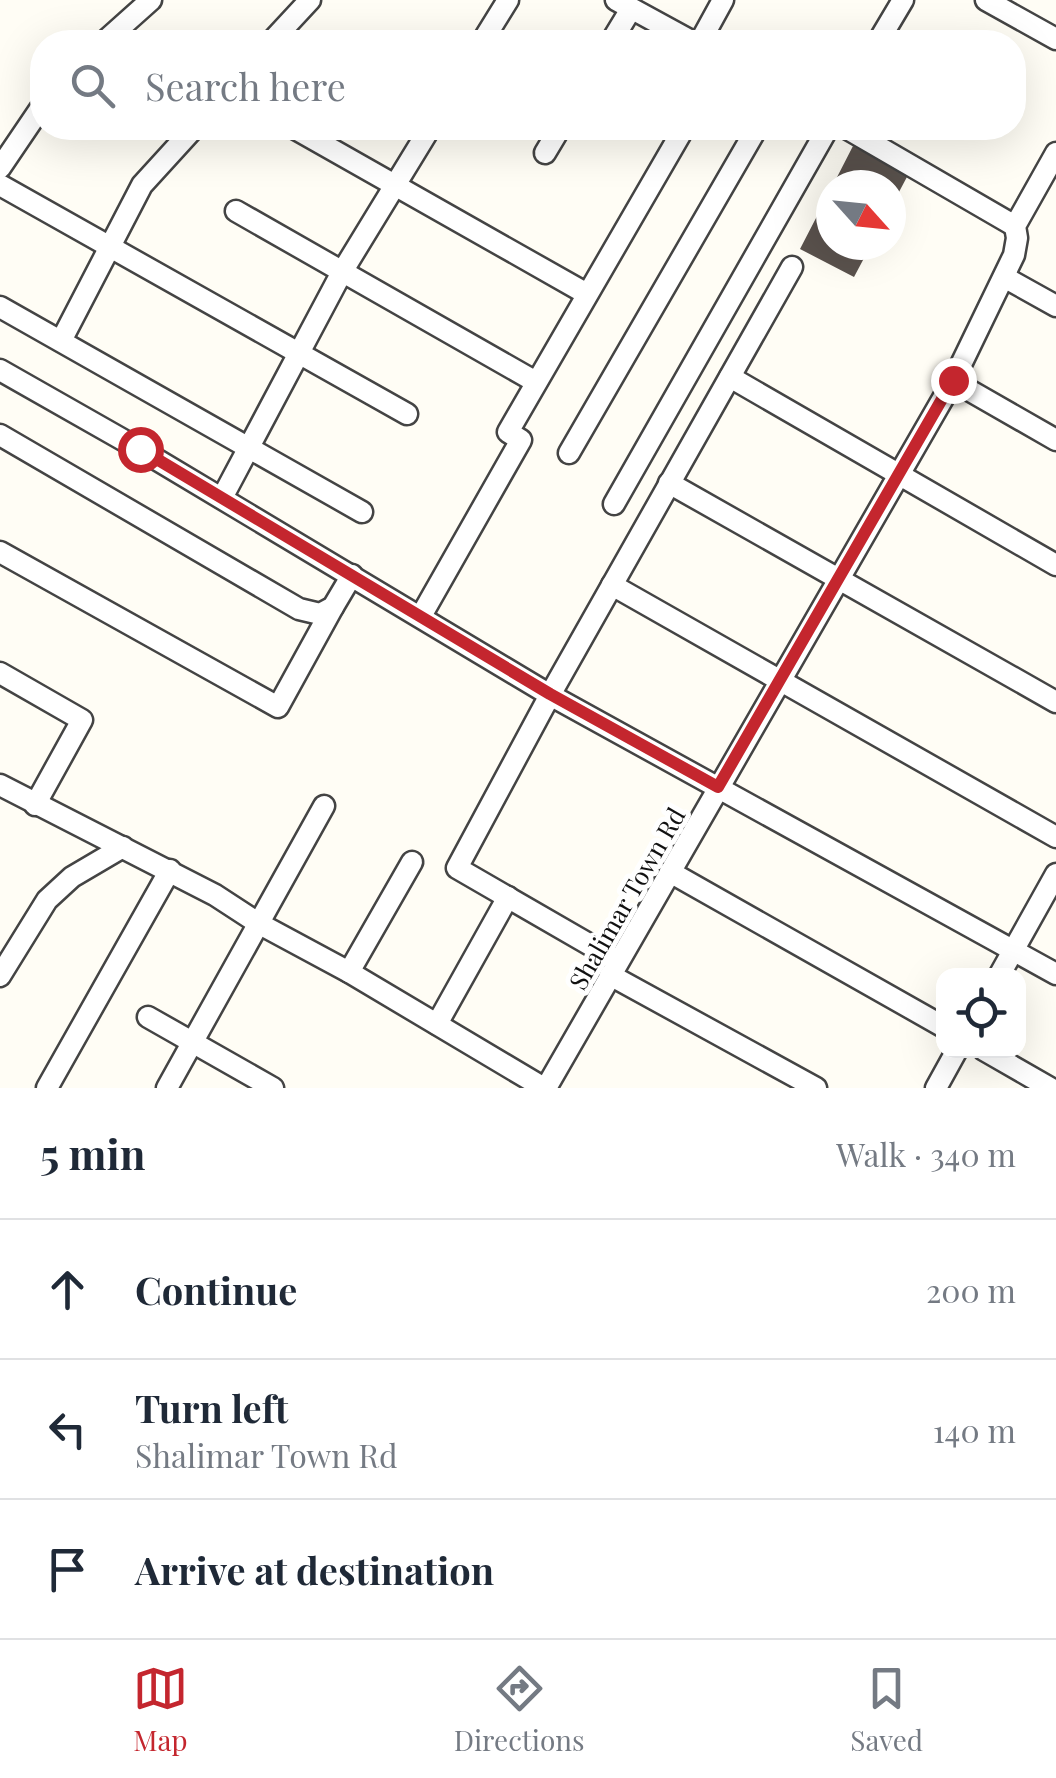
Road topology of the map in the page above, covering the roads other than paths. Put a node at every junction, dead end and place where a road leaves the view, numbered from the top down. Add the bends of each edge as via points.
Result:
1 (151, 0) edge
2 (310, 0) edge
3 (508, 0) edge
4 (723, 0) edge
5 (903, 0) edge
6 (993, 2) edge
7 (624, 4) edge
8 (117, 30) edge
9 (282, 30) edge
10 (489, 30) edge
11 (615, 30) edge
12 (673, 30) edge
13 (704, 30) edge
14 (885, 30) edge
15 (1056, 39) edge
16 (30, 124) edge
17 (183, 140) edge
18 (316, 140) edge
19 (423, 140) edge
20 (553, 140) edge
21 (677, 140) edge
22 (750, 140) edge
23 (821, 140) edge
24 (867, 140) edge
25 (545, 153) dead end
26 (1056, 153) edge
27 (0, 168) edge
28 (396, 184) junction
29 (0, 185) edge
30 (236, 211) dead end
31 (1015, 226) junction
32 (108, 247) junction
33 (792, 266) dead end
34 (342, 272) junction
35 (1004, 277) junction
36 (587, 294) junction
37 (0, 306) edge
38 (1056, 306) edge
39 (61, 340) junction
40 (298, 355) junction
41 (0, 370) edge
42 (730, 376) junction
43 (953, 380) junction
44 (536, 382) junction
45 (406, 414) dead end
46 (0, 435) edge
47 (1056, 440) edge
48 (250, 446) junction
49 (568, 454) dead end
50 (898, 474) junction
51 (669, 483) junction
52 (222, 498) junction
53 (614, 504) dead end
54 (362, 512) dead end
55 (0, 552) edge
56 (1056, 565) edge
57 (352, 575) junction
58 (837, 580) junction
59 (612, 585) junction
60 (333, 607) junction
61 (420, 616) junction
62 (0, 673) edge
63 (780, 680) junction
64 (550, 694) junction
65 (1056, 702) edge
66 (0, 785) edge
67 (718, 787) junction
68 (35, 805) junction
69 (324, 806) dead end
70 (1056, 837) edge
71 (123, 847) junction
72 (412, 862) dead end
73 (170, 870) junction
74 (670, 872) junction
75 (1056, 874) edge
76 (508, 897) junction
77 (258, 923) junction
78 (1014, 951) junction
79 (614, 968) junction
80 (1004, 968) edge
81 (348, 972) junction
82 (1056, 974) edge
83 (0, 976) edge
84 (148, 1017) dead end
85 (936, 1022) edge
86 (437, 1024) junction
87 (193, 1042) junction
88 (952, 1058) edge
89 (998, 1058) edge
90 (47, 1088) edge
91 (167, 1088) edge
92 (273, 1088) edge
93 (545, 1088) edge
94 (816, 1088) edge
95 (936, 1088) edge
96 (1050, 1088) edge

1 - 8 street
2 - 9 street
3 - 10 street
4 - 13 street
5 - 14 street
6 - 15 street
7 - 11 street
7 - 12 street
16 - 27 street
17 - 32 street via 142,185
18 - 28 street
19 - 28 street
20 - 25 street
21 - 36 street
22 - 49 street
23 - 53 street
24 - 31 street
26 - 31 street, Shalimar Town Rd
28 - 34 street
28 - 36 street
29 - 32 street
30 - 34 street
31 - 35 street, Shalimar Town Rd via 1018,238
32 - 39 street
32 - 40 street
33 - 42 street
34 - 40 street
34 - 44 street
35 - 38 street
35 - 43 street, Shalimar Town Rd
36 - 44 street
37 - 39 street
39 - 48 street
40 - 45 street
40 - 48 street
41 - 52 street
42 - 50 street
42 - 51 street
43 - 47 street
43 - 50 street, Shalimar Town Rd
44 - 61 street via 508,432 521,440
46 - 60 street via 299,609 320,614
48 - 52 street
48 - 54 street
50 - 56 street
50 - 58 street, Shalimar Town Rd
51 - 58 street
51 - 59 street
52 - 57 street
55 - 60 street via 278,707
57 - 60 street
57 - 61 street
58 - 63 street, Shalimar Town Rd
58 - 65 street
59 - 63 street
59 - 64 street
61 - 64 street
62 - 68 street via 82,720
63 - 67 street, Shalimar Town Rd
63 - 70 street
64 - 67 street
64 - 76 street via 458,868
66 - 68 street
67 - 74 street, Shalimar Town Rd
67 - 78 street
68 - 71 street
69 - 77 street
71 - 73 street
71 - 83 street via 47,900
72 - 81 street
73 - 77 street
73 - 90 street
74 - 79 street, Shalimar Town Rd
74 - 85 street
75 - 78 street
76 - 79 street
76 - 86 street
77 - 81 street
77 - 87 street
78 - 80 street
78 - 82 street
79 - 93 street, Shalimar Town Rd
79 - 94 street
81 - 86 street
84 - 87 street
86 - 93 street
87 - 91 street
87 - 92 street
88 - 95 street
89 - 96 street

